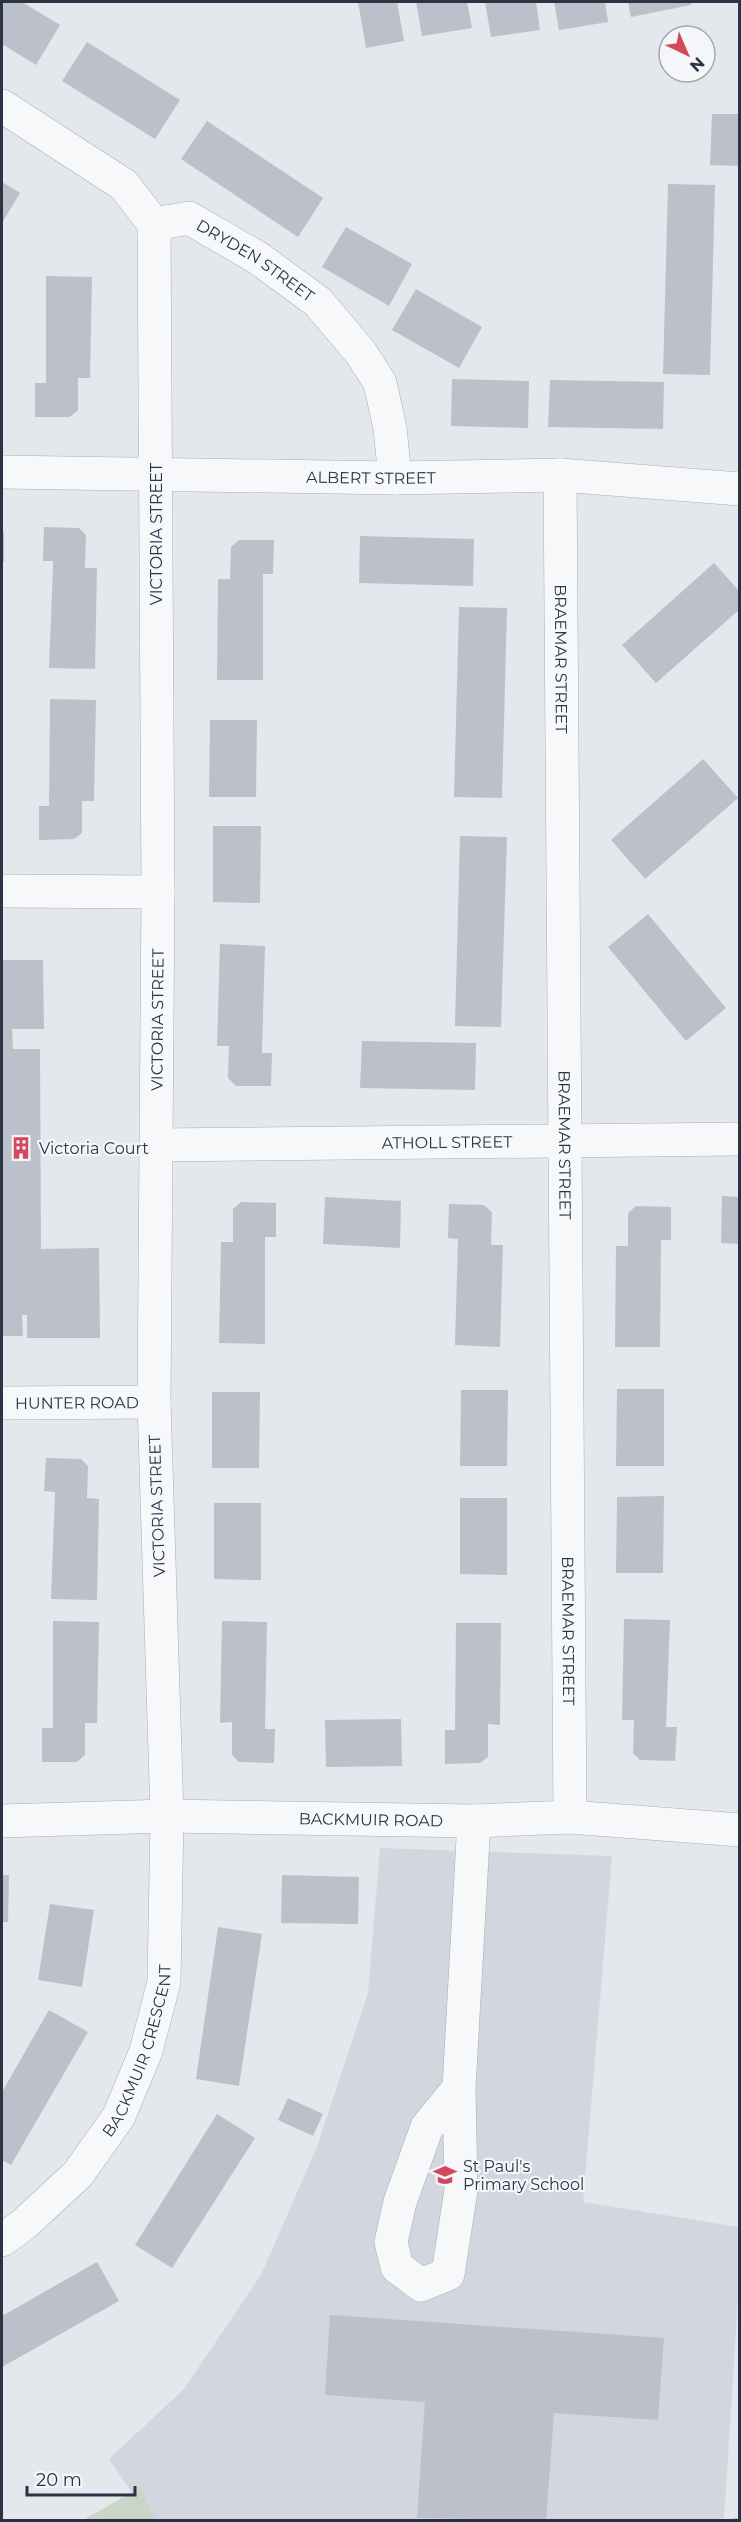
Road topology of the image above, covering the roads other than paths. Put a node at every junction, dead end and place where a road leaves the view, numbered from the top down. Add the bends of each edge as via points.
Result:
1 (2, 106) edge
2 (153, 224) junction
3 (2, 472) edge
4 (156, 473) junction
5 (560, 475) junction
6 (395, 478) junction
7 (740, 489) edge
8 (2, 891) edge
9 (158, 892) junction
10 (565, 1139) junction
11 (740, 1139) edge
12 (156, 1145) junction
13 (154, 1402) junction
14 (2, 1403) edge
15 (167, 1816) junction
16 (570, 1817) junction
17 (2, 1821) edge
18 (474, 1821) junction
19 (740, 1830) edge
20 (459, 2088) junction
21 (2, 2240) edge

1 - 2 street via 124,185
2 - 4 street, VICTORIA STREET
2 - 6 street, DRYDEN STREET via 189,218 258,258 318,302 362,353 380,383
3 - 4 street, ALBERT STREET
4 - 6 street, ALBERT STREET
4 - 9 street, VICTORIA STREET
5 - 6 street, ALBERT STREET
5 - 7 street, ALBERT STREET
5 - 10 street, BRAEMAR STREET
8 - 9 street
9 - 12 street, VICTORIA STREET
10 - 11 street, ATHOLL STREET
10 - 12 street, ATHOLL STREET
10 - 16 street, BRAEMAR STREET
12 - 13 street, VICTORIA STREET
13 - 14 street, HUNTER ROAD
13 - 15 street, VICTORIA STREET
15 - 17 street, BACKMUIR ROAD
15 - 18 street, BACKMUIR ROAD
15 - 21 street, BACKMUIR CRESCENT via 164,1982 146,2050 119,2116 78,2174
16 - 18 street, BACKMUIR ROAD
16 - 19 street, BACKMUIR ROAD
18 - 20 street
20 - 20 street via 427,2127 400,2202 391,2242 396,2267 421,2285 448,2274 461,2190

